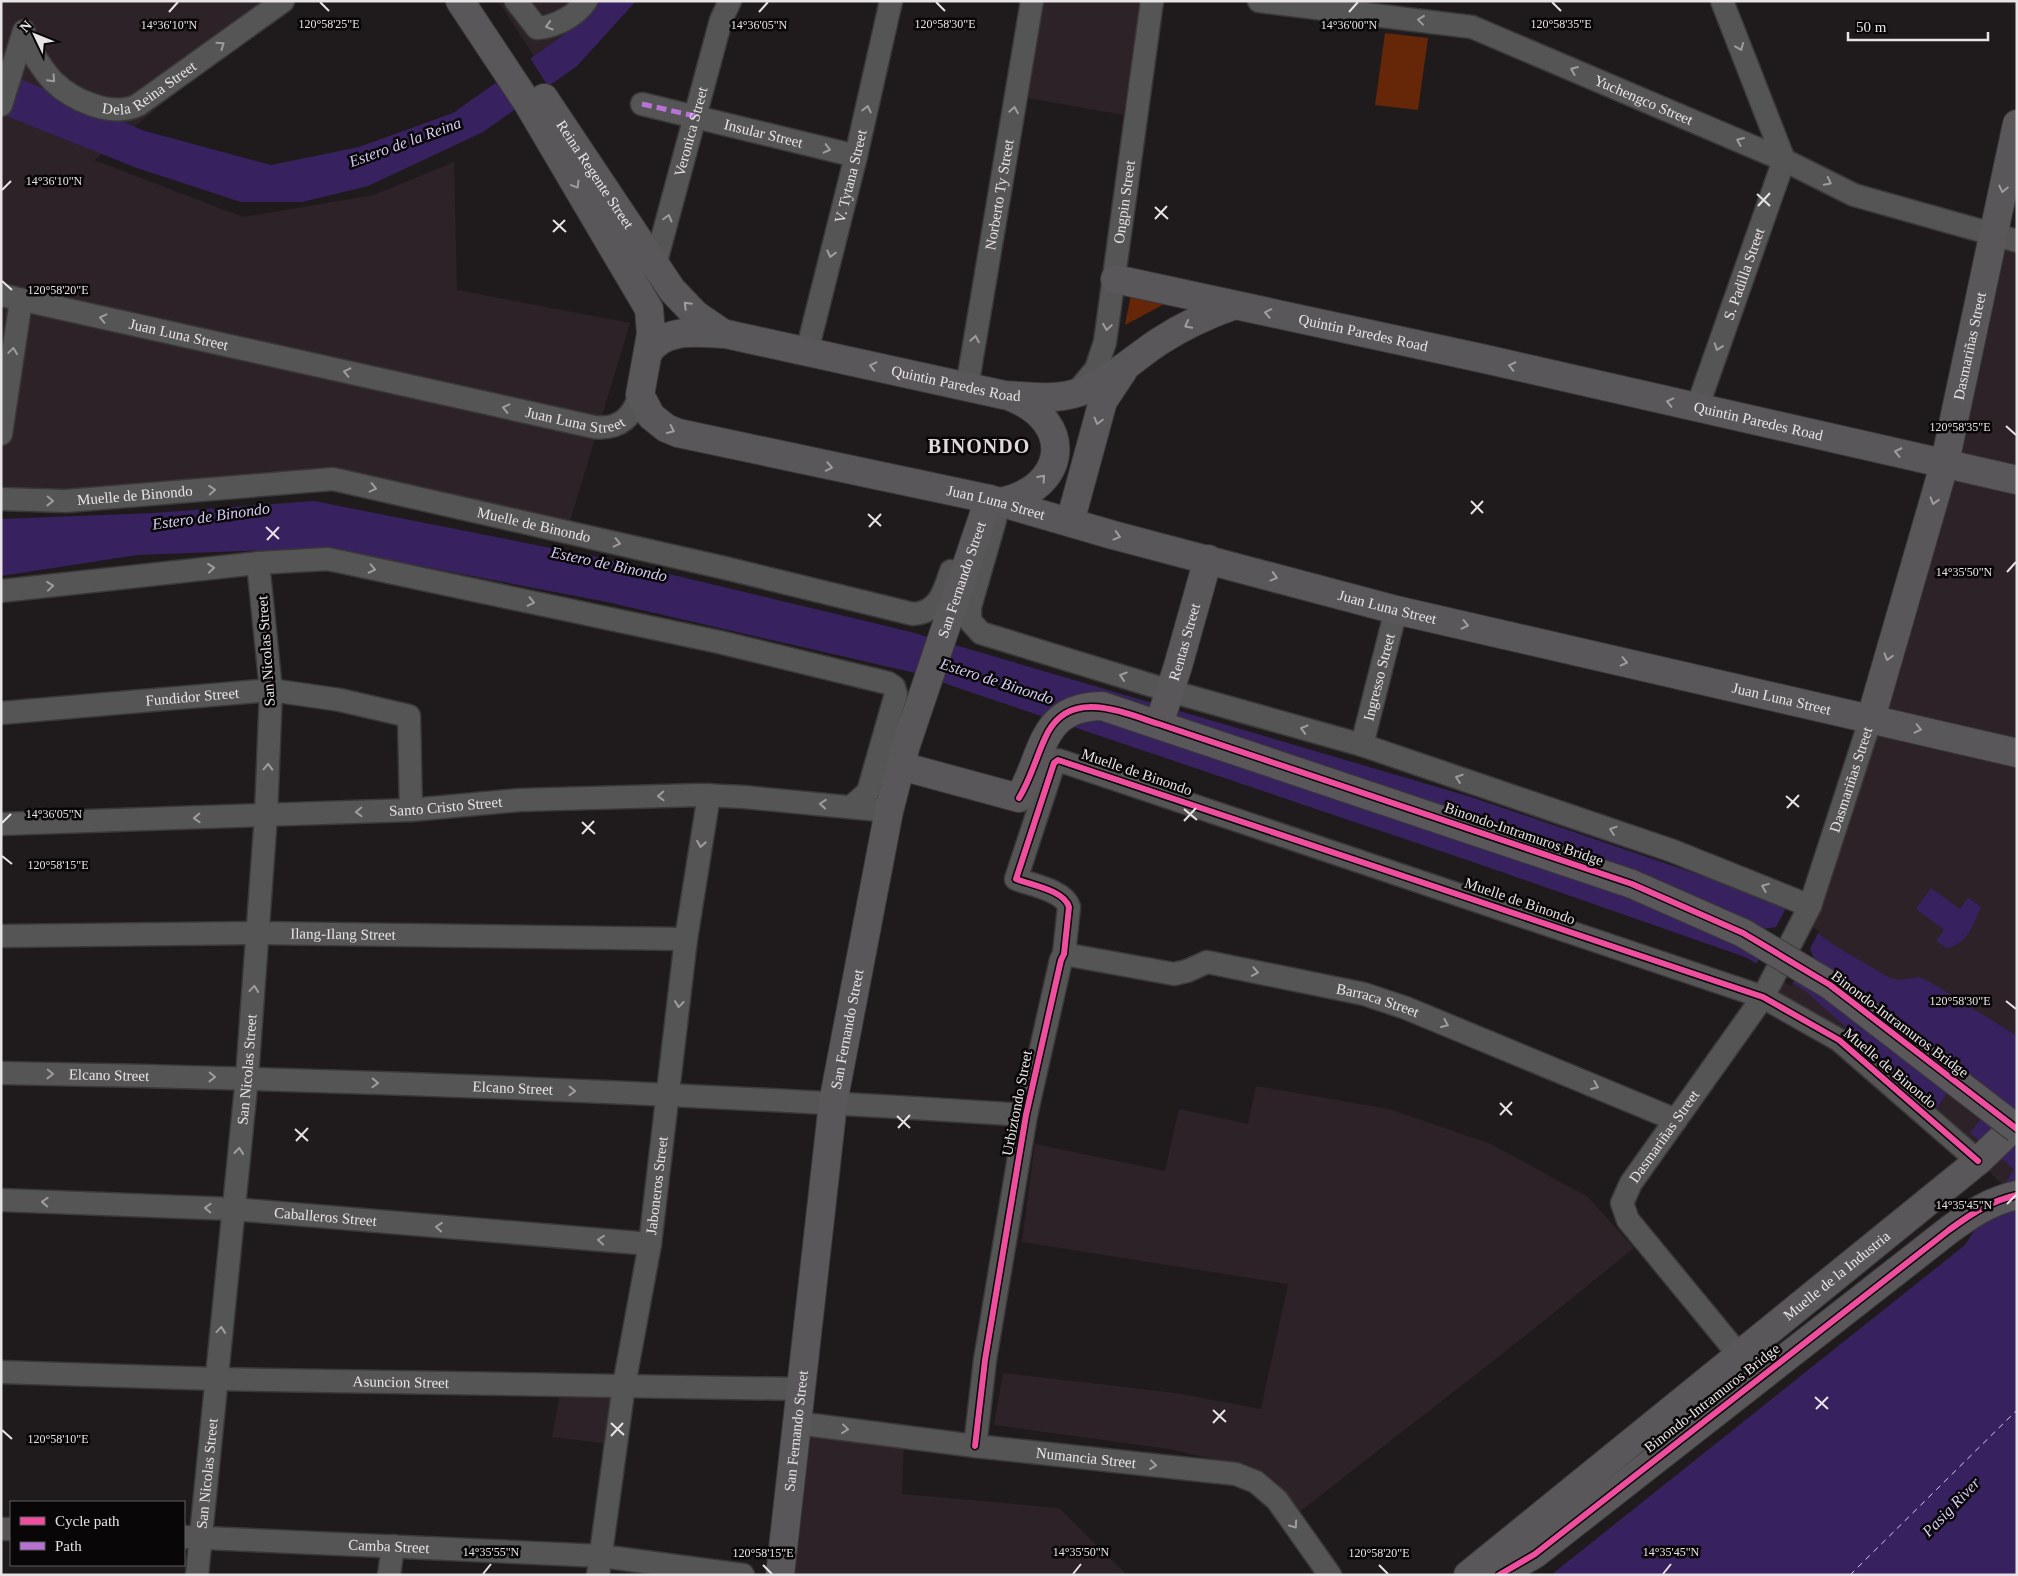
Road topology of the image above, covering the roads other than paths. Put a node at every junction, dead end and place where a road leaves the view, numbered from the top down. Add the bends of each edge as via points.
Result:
1 (283, 1) edge
2 (460, 1) edge
3 (481, 1) edge
4 (516, 1) edge
5 (586, 1) edge
6 (730, 1) edge
7 (891, 1) edge
8 (1032, 1) edge
9 (1152, 1) edge
10 (1259, 1) edge
11 (1722, 1) edge
12 (503, 48) junction
13 (534, 98) junction
14 (642, 104) dead end
15 (1, 105) edge
16 (695, 116) junction
17 (2017, 124) edge
18 (856, 156) junction
19 (1784, 160) junction
20 (2005, 238) edge
21 (656, 265) junction
22 (1115, 279) junction
23 (11, 298) edge
24 (1232, 306) junction
25 (726, 334) junction
26 (807, 351) junction
27 (648, 353) junction
28 (1129, 364) junction
29 (967, 387) junction
30 (1076, 394) junction
31 (640, 395) junction
32 (1004, 395) junction
33 (1697, 408) junction
34 (1, 434) edge
35 (1945, 462) junction
36 (2017, 480) edge
37 (1, 500) edge
38 (995, 500) junction
39 (1070, 522) junction
40 (1208, 559) junction
41 (258, 563) junction
42 (1, 591) edge
43 (1396, 610) junction
44 (271, 690) junction
45 (1168, 695) junction
46 (1, 713) edge
47 (1871, 718) junction
48 (1158, 724) junction
49 (1362, 745) junction
50 (2016, 749) edge
51 (901, 766) junction
52 (709, 796) junction
53 (1029, 800) junction
54 (851, 807) junction
55 (410, 810) junction
56 (889, 811) junction
57 (266, 816) junction
58 (1, 824) edge
59 (1806, 913) junction
60 (258, 932) junction
61 (1, 936) edge
62 (686, 939) junction
63 (1064, 954) junction
64 (1767, 989) junction
65 (1, 1073) edge
66 (246, 1077) junction
67 (669, 1095) junction
68 (834, 1103) junction
69 (1026, 1115) junction
70 (1676, 1120) junction
71 (2017, 1124) edge
72 (2017, 1129) edge
73 (1986, 1154) junction
74 (2017, 1195) edge
75 (1, 1200) edge
76 (233, 1210) junction
77 (650, 1244) junction
78 (1739, 1355) junction
79 (1, 1372) edge
80 (217, 1379) junction
81 (624, 1385) junction
82 (800, 1389) junction
83 (797, 1423) junction
84 (975, 1446) junction
85 (193, 1537) edge
86 (393, 1546) junction
87 (600, 1565) edge
88 (197, 1575) edge
89 (390, 1575) edge
90 (743, 1575) edge
91 (780, 1575) edge
92 (1330, 1575) edge
93 (1468, 1575) edge
94 (1499, 1575) edge

15 -> 1 street, Dela Reina Street via 20,44 35,55 48,76 67,92 102,107 128,109
2 - 12 street, Reina Regente Street
3 - 12 street, Reina Regente Street
5 -> 4 street via 581,9 549,28 537,28
6 - 16 street, Veronica Street via 721,20
18 -> 7 street, V. Tytana Street
29 -> 8 street, Norberto Ty Street
9 - 22 street, Ongpin Street
19 -> 10 street, Yuchengco Street via 1472,27
11 -> 19 street
12 - 13 street, Reina Regente Street
13 - 21 street, Reina Regente Street
13 -> 27 street, Reina Regente Street via 649,309 652,326
14 - 16 street, Insular Street
16 -> 18 street, Insular Street
21 -> 16 street, Veronica Street
17 -> 20 street, Dasmariñas Street
18 -> 26 street, V. Tytana Street
19 -> 20 street, Yuchengco Street via 1854,195
19 -> 33 street, S. Padilla Street
20 - 35 street, Dasmariñas Street
25 -> 21 street, Reina Regente Street via 689,308 672,290
22 - 24 street
22 -> 30 street, Ongpin Street via 1102,355 1096,369
31 -> 23 street, Juan Luna Street via 623,423 594,428
34 -> 23 street
24 -> 28 street, Quintin Paredes Road via 1186,326
33 -> 24 street, Quintin Paredes Road
25 - 26 street, Quintin Paredes Road
25 - 27 street via 694,332 673,335 658,342
29 -> 26 street, Quintin Paredes Road
27 - 31 street
28 - 30 street, Quintin Paredes Road
28 -> 39 street via 1103,402
29 - 32 street, Quintin Paredes Road
30 - 32 street, Quintin Paredes Road via 1048,398
31 -> 38 street, Juan Luna Street via 651,416 678,434
38 -> 32 street via 1026,492 1039,482 1052,465 1057,445 1046,420
35 -> 33 street, Quintin Paredes Road
35 - 36 street, Quintin Paredes Road
35 -> 47 street, Dasmariñas Street
37 -> 38 street, Muelle de Binondo via 66,501 333,479 912,614 925,611 940,600 971,510 978,502
38 - 39 street, Juan Luna Street
45 -> 38 street via 981,633 975,627 970,620 970,607
38 - 51 street, San Fernando Street via 976,538
39 -> 40 street, Juan Luna Street
40 -> 43 street, Juan Luna Street
40 - 45 street, Rentas Street
42 -> 41 street
41 - 44 street, San Nicolas Street
41 -> 54 street via 328,559 719,642 888,683 896,694 868,792
43 -> 47 street, Juan Luna Street
43 - 49 street, Ingresso Street
44 - 46 street, Fundidor Street
44 - 55 street, Fundidor Street via 340,700 409,716
57 -> 44 street, San Nicolas Street
45 - 48 street, Rentas Street
49 -> 45 street
47 -> 50 street, Juan Luna Street
47 - 59 street, Dasmariñas Street
48 - 53 street, Binondo-Intramuros Bridge via 1102,706 1070,710 1056,720 1042,748
48 - 72 street, Binondo-Intramuros Bridge, bridge via 1632,884 1743,933 1830,985
59 -> 49 street via 1673,850
51 - 53 street
51 - 56 street, San Fernando Street
54 -> 52 street, Santo Cristo Street
52 -> 55 street, Santo Cristo Street via 520,800
52 -> 62 street, Jaboneros Street
53 - 63 street, Urbiztondo Street via 1016,880 1067,901
53 - 64 street, Muelle de Binondo via 1054,763 1063,759
54 - 56 street, Santo Cristo Street
55 -> 57 street, Santo Cristo Street
56 - 68 street, San Fernando Street
57 -> 58 street, Santo Cristo Street
57 - 60 street, San Nicolas Street
59 - 64 street, Dasmariñas Street
60 - 61 street, Ilang-Ilang Street
60 - 62 street, Ilang-Ilang Street
66 -> 60 street, San Nicolas Street
62 -> 67 street, Jaboneros Street
63 - 69 street, Urbiztondo Street via 1060,960
63 -> 70 street, Barraca Street via 1174,974 1207,962 1378,998
64 - 70 street, Dasmariñas Street
64 - 73 street, Muelle de Binondo via 1839,1040
65 -> 66 street, Elcano Street
66 -> 67 street, Elcano Street
76 -> 66 street, San Nicolas Street
67 - 68 street, Elcano Street
67 - 77 street, Jaboneros Street
68 - 69 street, Elcano Street
68 - 82 street, San Fernando Street
69 - 84 street, Urbiztondo Street via 985,1360
70 - 78 street, Dasmariñas Street via 1631,1183 1622,1203 1628,1220
71 - 73 street, Muelle de la Industria
73 - 78 street, Muelle de la Industria
74 - 94 street, Binondo-Intramuros Bridge via 1984,1205 1949,1230 1535,1554
76 -> 75 street, Caballeros Street
77 -> 76 street, Caballeros Street
80 -> 76 street, San Nicolas Street
77 - 81 street, Jaboneros Street
78 - 93 street, Muelle de la Industria
79 - 80 street, Asuncion Street
80 - 81 street, Asuncion Street
80 - 85 street, San Nicolas Street
81 - 82 street, Asuncion Street
81 - 87 street, Jaboneros Street
82 - 83 street, San Fernando Street
83 -> 84 street, Numancia Street
83 - 91 street, San Fernando Street
84 -> 92 street, Numancia Street via 1236,1474 1256,1482 1277,1500
85 - 86 street, Camba Street
85 - 88 street, San Nicolas Street
86 - 87 street, Camba Street
86 - 89 street
87 - 90 street, Camba Street

